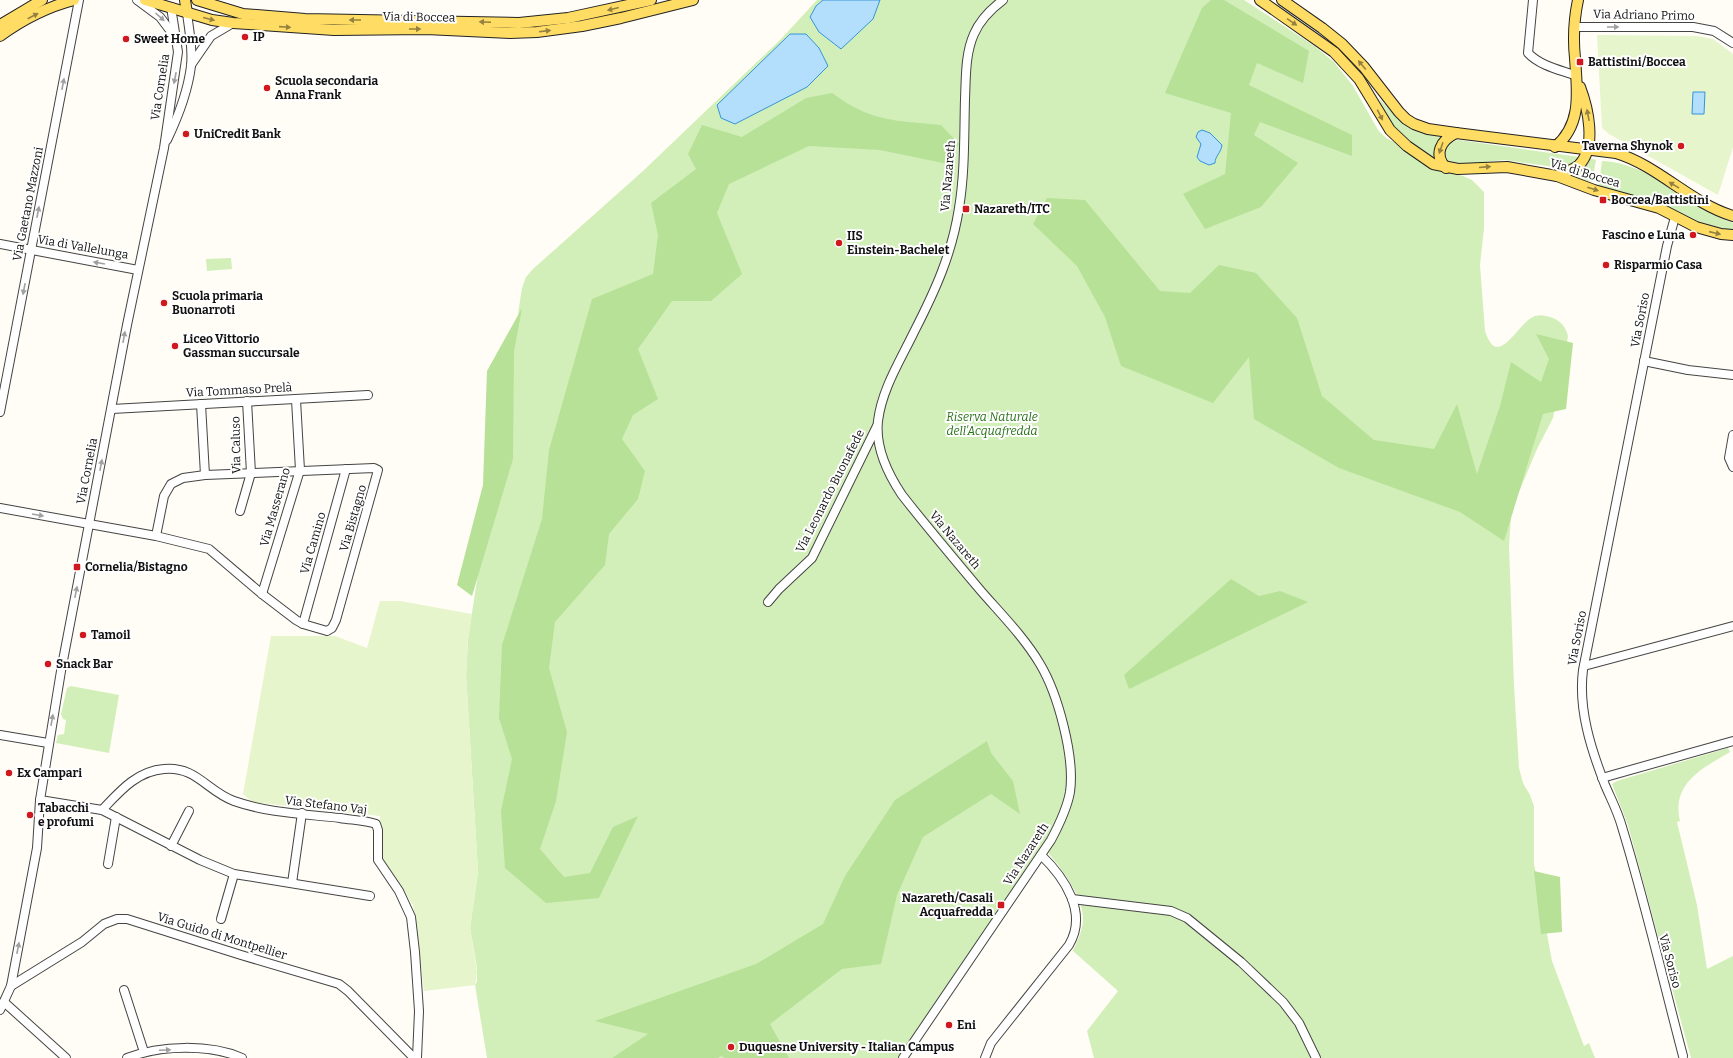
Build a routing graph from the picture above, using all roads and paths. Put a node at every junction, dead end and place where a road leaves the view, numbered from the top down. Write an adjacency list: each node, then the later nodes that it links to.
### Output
1 (42, 0): 20 (main road)
2 (74, 0): 22 (main road, one-way to 2)
3 (78, 0): 37 (street, Via Gaetano Mazzoni, one-way to 3)
4 (138, 0): 23 (street, one-way to 23)
5 (145, 0): 16 (main road, Via di Boccea)
6 (185, 0): 17 (main road)
7 (197, 0): 18 (main road, Via di Boccea)
8 (215, 0): 18 (main road)
9 (651, 0): 18 (main road, Via di Boccea, one-way to 18)
10 (693, 0): 19 (main road, Via di Boccea, one-way to 10)
11 (1003, 0): 47 (street, Via Nazareth)
12 (1260, 0): 31 (main road, Via di Boccea, one-way to 31)
13 (1282, 0): 27 (main road, Via di Boccea, one-way to 13)
14 (1533, 0): 26 (street)
15 (1578, 0): 21 (main road)
16 (171, 3): 17 (main road, Via di Boccea); 23 (street, Via Cornelia)
17 (187, 13): 19 (main road, Via di Boccea, one-way to 19); 25 (street, Via Cornelia)
18 (239, 13)
19 (232, 23): 25 (street)
20 (0, 25)
21 (1574, 27): 24 (street, Via Adriano Primo, one-way to 24); 26 (main road)
22 (0, 36)
23 (177, 39): 29 (street, Via Cornelia, one-way to 29)
24 (1733, 43)
25 (191, 66): 29 (street, Via Cornelia)
26 (1577, 78): 28 (main road); 30 (main road, one-way to 26)
27 (1456, 133): 28 (main road, Via di Boccea); 31 (main road, one-way to 31)
28 (1555, 147): 30 (main road, Via di Boccea)
29 (164, 148): 38 (street, Via Cornelia)
30 (1587, 150): 32 (main road); 33 (main road, Via di Boccea, one-way to 30)
31 (1446, 168): 32 (main road, Via di Boccea, one-way to 32)
32 (1557, 176): 34 (main road, Via di Boccea, one-way to 34)
33 (1733, 216)
34 (1675, 217): 35 (main road, Via di Boccea, one-way to 35); 39 (street, Via Soriso)
35 (1733, 235)
36 (0, 244): 37 (street, Via di Vallelunga)
37 (31, 250): 38 (street, Via di Vallelunga, one-way to 37); 46 (street, Via Gaetano Mazzoni, one-way to 46)
38 (138, 270): 45 (street, Via Cornelia, one-way to 38)
39 (1644, 361): 40 (street); 62 (street, Via Soriso)
40 (1733, 375)
41 (368, 395): 42 (street, Via Tommaso Prelà)
42 (296, 400): 43 (street, Via Tommaso Prelà); 51 (street, Via Masserano)
43 (247, 401): 44 (street, Via Tommaso Prelà); 52 (street, Via Caluso)
44 (201, 404): 45 (street, Via Tommaso Prelà); 53 (street)
45 (112, 409): 56 (street, Via Cornelia, one-way to 45)
46 (0, 412)
47 (878, 423): 59 (street, Via Leonardo Buonafede); 73 (street, Via Nazareth)
48 (1733, 435): 49 (street)
49 (1733, 467)
50 (346, 469): 51 (street, Via Bistagno); 60 (street, Via Camino); 60 (street, Via Bistagno)
51 (300, 470): 52 (street, Via Bistagno); 58 (street, Via Masserano)
52 (251, 473): 53 (street, Via Bistagno); 55 (street, Via Caluso)
53 (204, 475): 57 (street, Via Bistagno)
54 (0, 508): 56 (street, Via Bistagno, one-way to 56)
55 (240, 510)
56 (90, 524): 57 (street, Via Bistagno); 65 (street, Via Cornelia, one-way to 56)
57 (156, 536): 58 (street, Via Bistagno)
58 (262, 594): 60 (street, Via Bistagno)
59 (768, 602)
60 (303, 624)
61 (1733, 626): 62 (street)
62 (1584, 666): 66 (street, Via Soriso)
63 (0, 735): 65 (street)
64 (1733, 741): 66 (street)
65 (48, 743): 67 (street, Via Cornelia)
66 (1602, 778): 85 (street, Via Soriso)
67 (40, 800): 68 (street); 80 (street, Via Cornelia, one-way to 67)
68 (102, 810): 70 (street, Via Stefano Vaj); 71 (street)
69 (189, 811): 72 (street)
70 (302, 813): 76 (street); 89 (street, Via Stefano Vaj)
71 (116, 817): 72 (street); 74 (street)
72 (171, 846): 75 (street)
73 (1041, 854): 78 (street); 90 (street, Via Nazareth)
74 (108, 864)
75 (234, 874): 76 (street); 79 (street)
76 (292, 883): 77 (street)
77 (370, 896)
78 (1072, 899): 91 (street); 92 (street)
79 (221, 919)
80 (11, 986): 82 (street); 89 (street, Via Guido di Montpellier)
81 (124, 990): 84 (street)
82 (4, 1002): 83 (street); 86 (street)
83 (0, 1010)
84 (144, 1052): 87 (street); 88 (street, one-way to 88)
85 (1683, 1056)
86 (66, 1058)
87 (127, 1058)
88 (242, 1058)
89 (416, 1058)
90 (904, 1058)
91 (985, 1058)
92 (1316, 1058)

